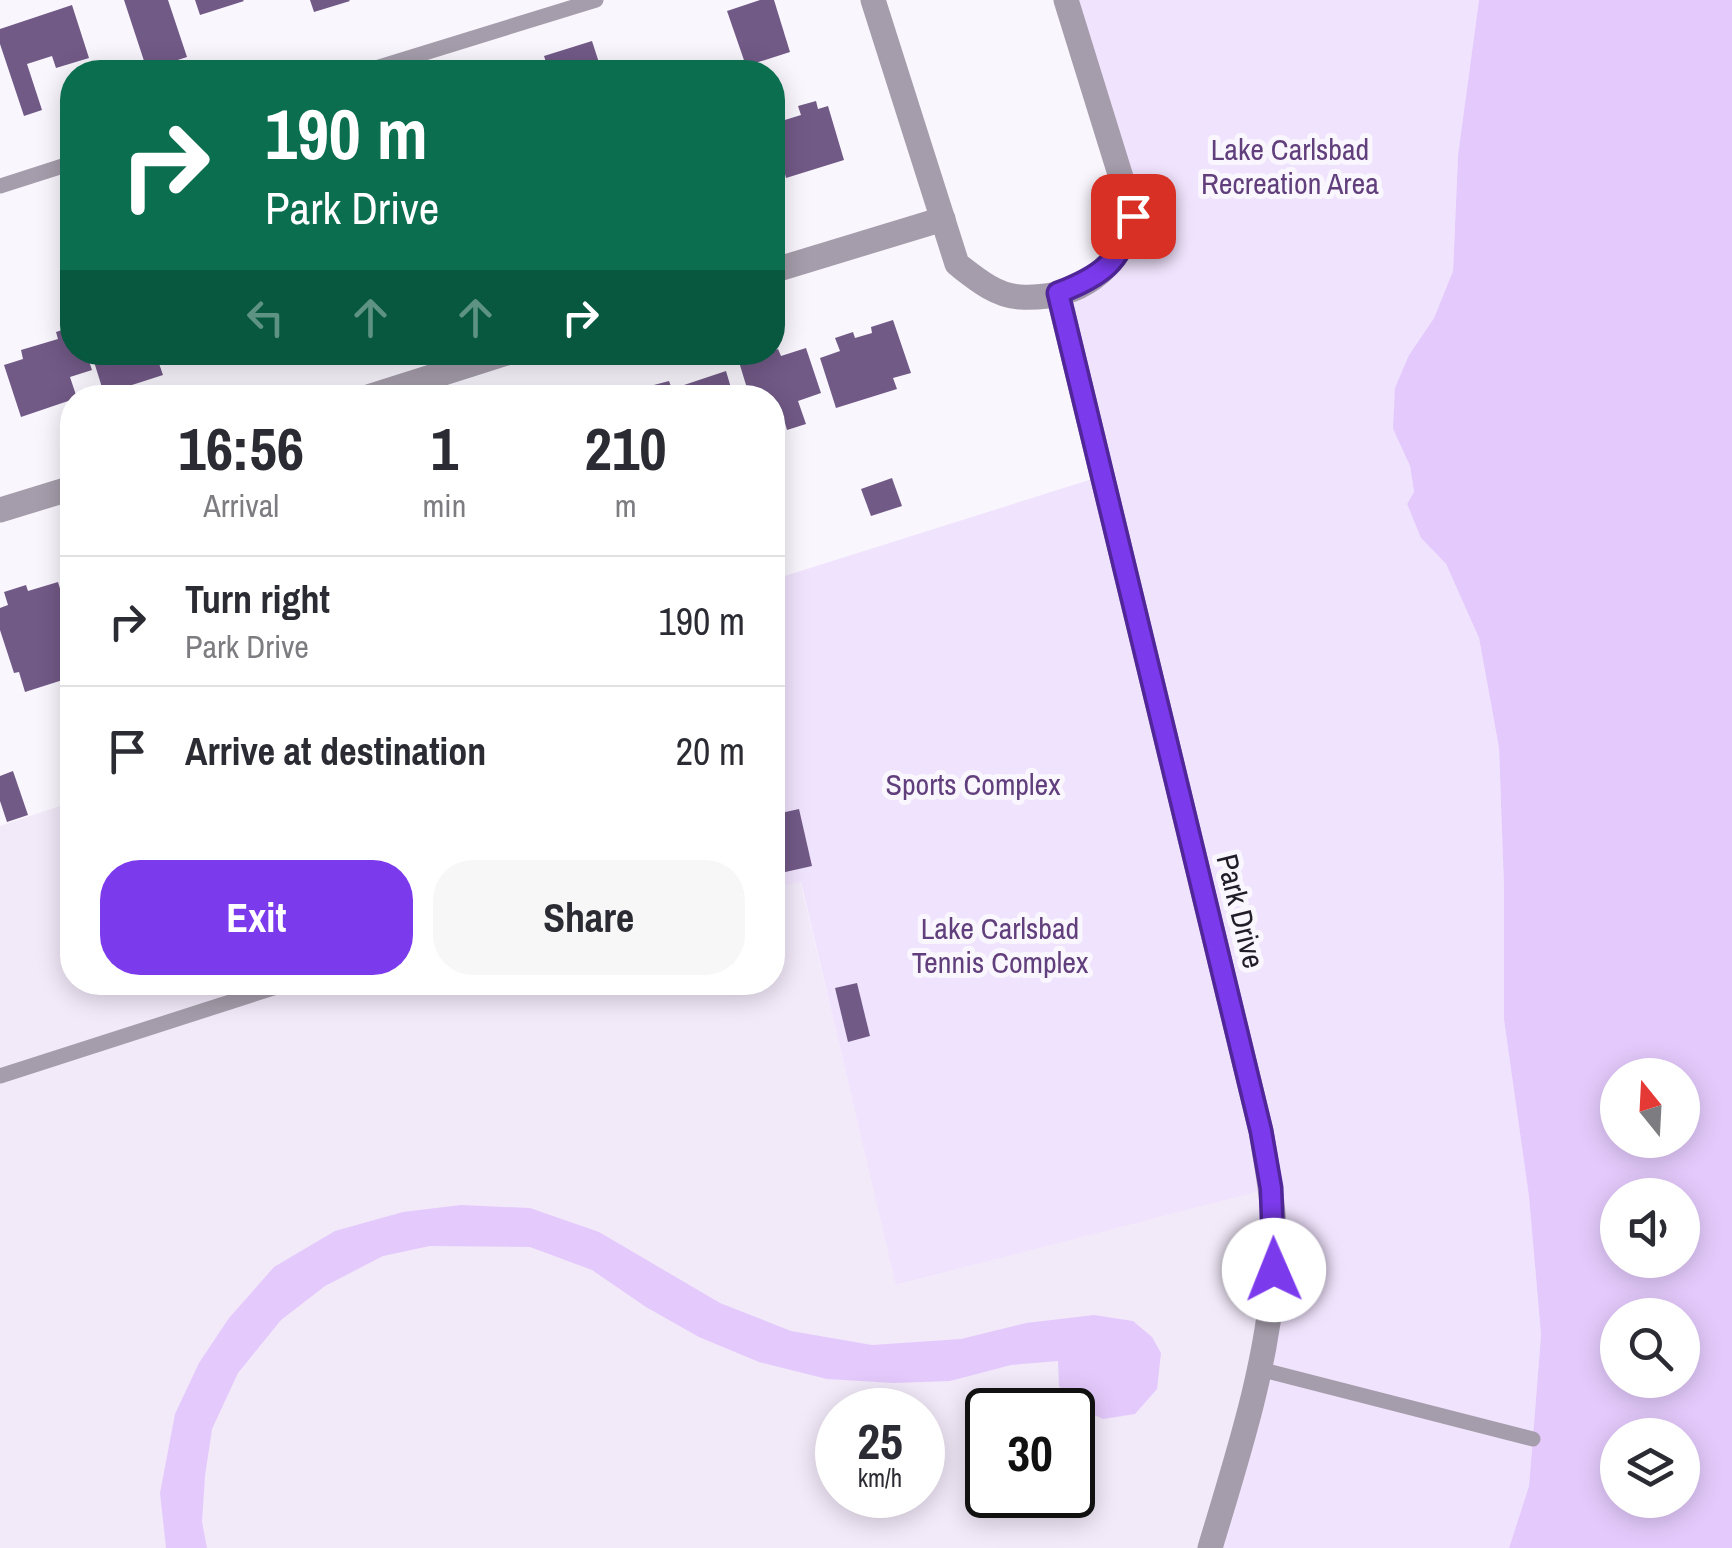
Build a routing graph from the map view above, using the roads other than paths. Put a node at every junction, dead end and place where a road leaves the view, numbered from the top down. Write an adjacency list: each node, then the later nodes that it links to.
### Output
1 (596, 0): 4 (lane)
2 (873, 0): 7 (street)
3 (1066, 0): 9 (street)
4 (402, 60)
5 (60, 167): 6 (lane)
6 (0, 186)
7 (943, 218): 8 (street); 9 (street)
8 (785, 267)
9 (1058, 293): 16 (street, Park Drive)
10 (469, 365): 11 (street)
11 (406, 385)
12 (60, 492): 13 (street)
13 (0, 510)
14 (252, 995): 15 (lane)
15 (0, 1076)
16 (1259, 1369): 17 (lane); 18 (street, Park Drive)
17 (1532, 1439)
18 (1210, 1548)

